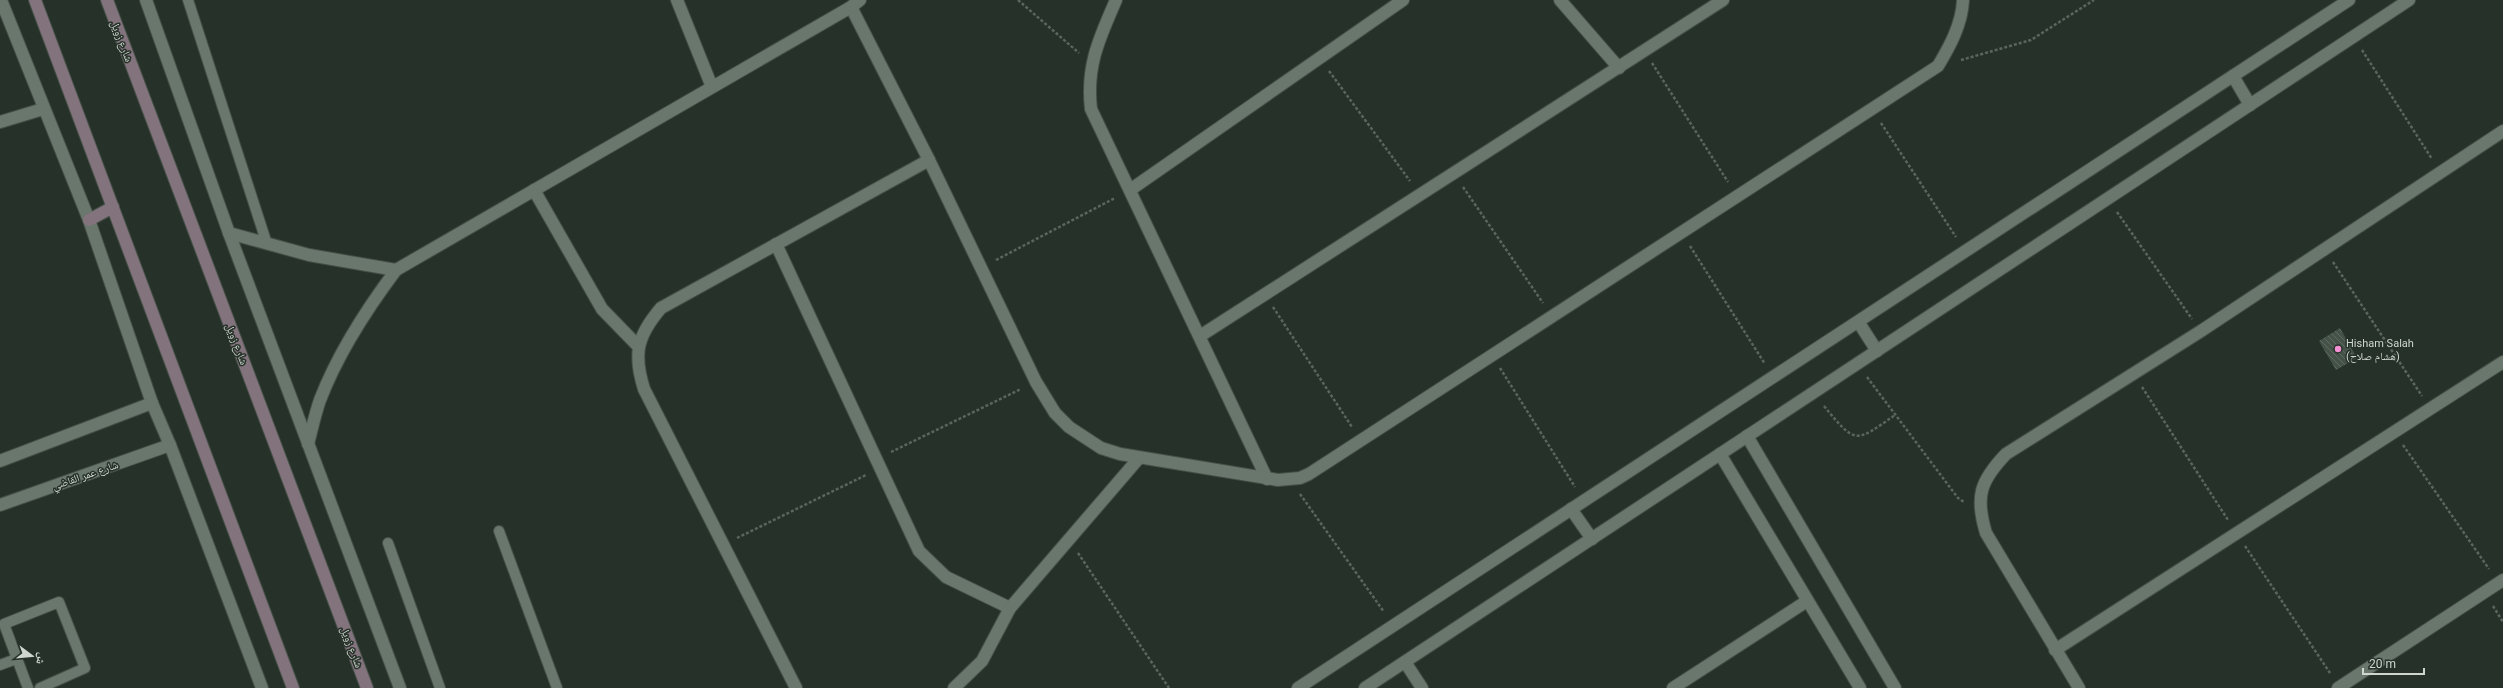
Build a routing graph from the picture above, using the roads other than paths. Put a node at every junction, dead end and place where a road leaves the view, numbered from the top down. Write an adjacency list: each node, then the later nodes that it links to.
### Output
1 (1, 0): 19 (street)
2 (35, 0): 25 (main road)
3 (107, 0): 60 (main road, شارع زويل)
4 (146, 0): 27 (street)
5 (188, 0): 28 (lane)
6 (677, 0): 17 (street)
7 (1116, 0): 24 (street)
8 (1403, 0): 24 (street)
9 (1560, 0): 15 (street)
10 (1723, 0): 15 (street)
11 (1963, 0): 43 (street)
12 (2349, 0): 16 (street)
13 (2409, 0): 18 (street)
14 (856, 4): 17 (street); 22 (street)
15 (1619, 68): 32 (street)
16 (2233, 76): 18 (street); 31 (street)
17 (712, 87): 23 (street)
18 (2250, 105): 34 (street)
19 (43, 109): 20 (street); 26 (street)
20 (0, 122)
21 (2503, 131): 52 (street)
22 (929, 160): 29 (street); 41 (street)
23 (534, 190): 30 (street); 33 (street)
24 (1130, 190): 32 (street)
25 (113, 207): 26 (main road); 59 (main road)
26 (88, 220): 36 (street)
27 (229, 233): 28 (street); 38 (street)
28 (267, 244): 30 (street)
29 (776, 244): 33 (street); 51 (street)
30 (396, 270): 38 (street)
31 (1859, 323): 34 (street); 45 (street)
32 (1200, 336): 43 (street)
33 (638, 346): 64 (street)
34 (1877, 351): 37 (street)
35 (2503, 362): 52 (street)
36 (152, 404): 39 (street); 42 (street)
37 (1747, 436): 40 (street); 71 (street)
38 (308, 444): 61 (street)
39 (170, 445): 44 (street, شارع عمر القاضي); 58 (street)
40 (1720, 454): 47 (street); 50 (street)
41 (1139, 458): 43 (street); 51 (street)
42 (0, 462)
43 (1267, 479)
44 (0, 505)
45 (1571, 509): 47 (street); 66 (street)
46 (499, 531): 63 (lane)
47 (1592, 539): 54 (street)
48 (388, 543): 62 (lane)
49 (2500, 581): 73 (street)
50 (1807, 600): 69 (street); 70 (street)
51 (1010, 608): 65 (street)
52 (2055, 650): 72 (street)
53 (16, 659): 55 (lane); 56 (lane); 57 (lane)
54 (1405, 662): 67 (street); 68 (street)
55 (0, 665)
56 (28, 688)
57 (40, 688)
58 (262, 688)
59 (293, 688)
60 (367, 688)
61 (400, 688)
62 (440, 688)
63 (557, 688)
64 (796, 688)
65 (954, 688)
66 (1298, 688)
67 (1365, 688)
68 (1422, 688)
69 (1673, 688)
70 (1860, 688)
71 (1895, 688)
72 (2079, 688)
73 (2339, 688)

